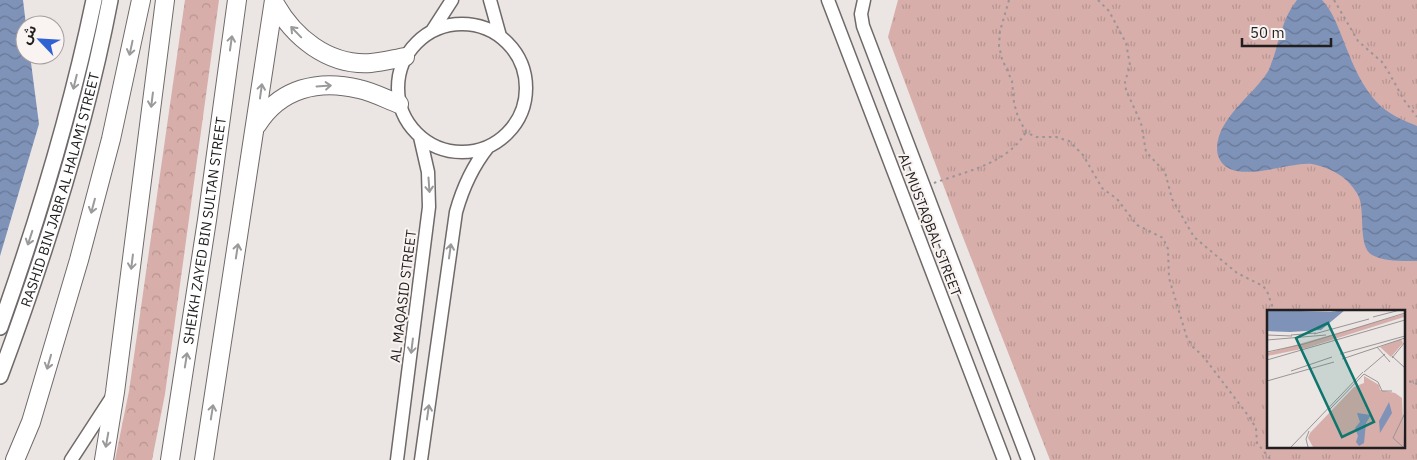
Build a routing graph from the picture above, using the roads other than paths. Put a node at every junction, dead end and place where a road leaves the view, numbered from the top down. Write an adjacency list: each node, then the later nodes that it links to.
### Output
1 (94, 0): 18 (main road, RASHID BIN JABR AL HALAMI STREET, one-way to 18)
2 (110, 0): 19 (main road, RASHID BIN JABR AL HALAMI STREET)
3 (141, 0): 21 (highway, one-way to 21)
4 (165, 0): 20 (highway, one-way to 20)
5 (237, 0): 24 (highway, SHEIKH ZAYED BIN SULTAN STREET, one-way to 5)
6 (452, 0): 11 (street)
7 (490, 0): 12 (street)
8 (828, 0): 28 (street, AL MUSTAQBAL STREET)
9 (864, 0): 29 (street)
10 (274, 1): 13 (highway, one-way to 10); 15 (highway, one-way to 10)
11 (432, 31): 12 (street); 13 (street)
12 (500, 36): 17 (street)
13 (405, 57): 14 (street)
14 (399, 104): 15 (highway, one-way to 14); 16 (street)
15 (256, 127): 25 (highway, one-way to 15)
16 (420, 137): 17 (street); 26 (street, AL MAQASID STREET, one-way to 26)
17 (488, 147): 27 (street, one-way to 17)
18 (0, 328)
19 (0, 376)
20 (115, 392): 22 (street); 23 (highway, one-way to 23)
21 (15, 460)
22 (71, 460)
23 (104, 460)
24 (170, 460)
25 (204, 460)
26 (397, 460)
27 (421, 460)
28 (1004, 460)
29 (1028, 460)

